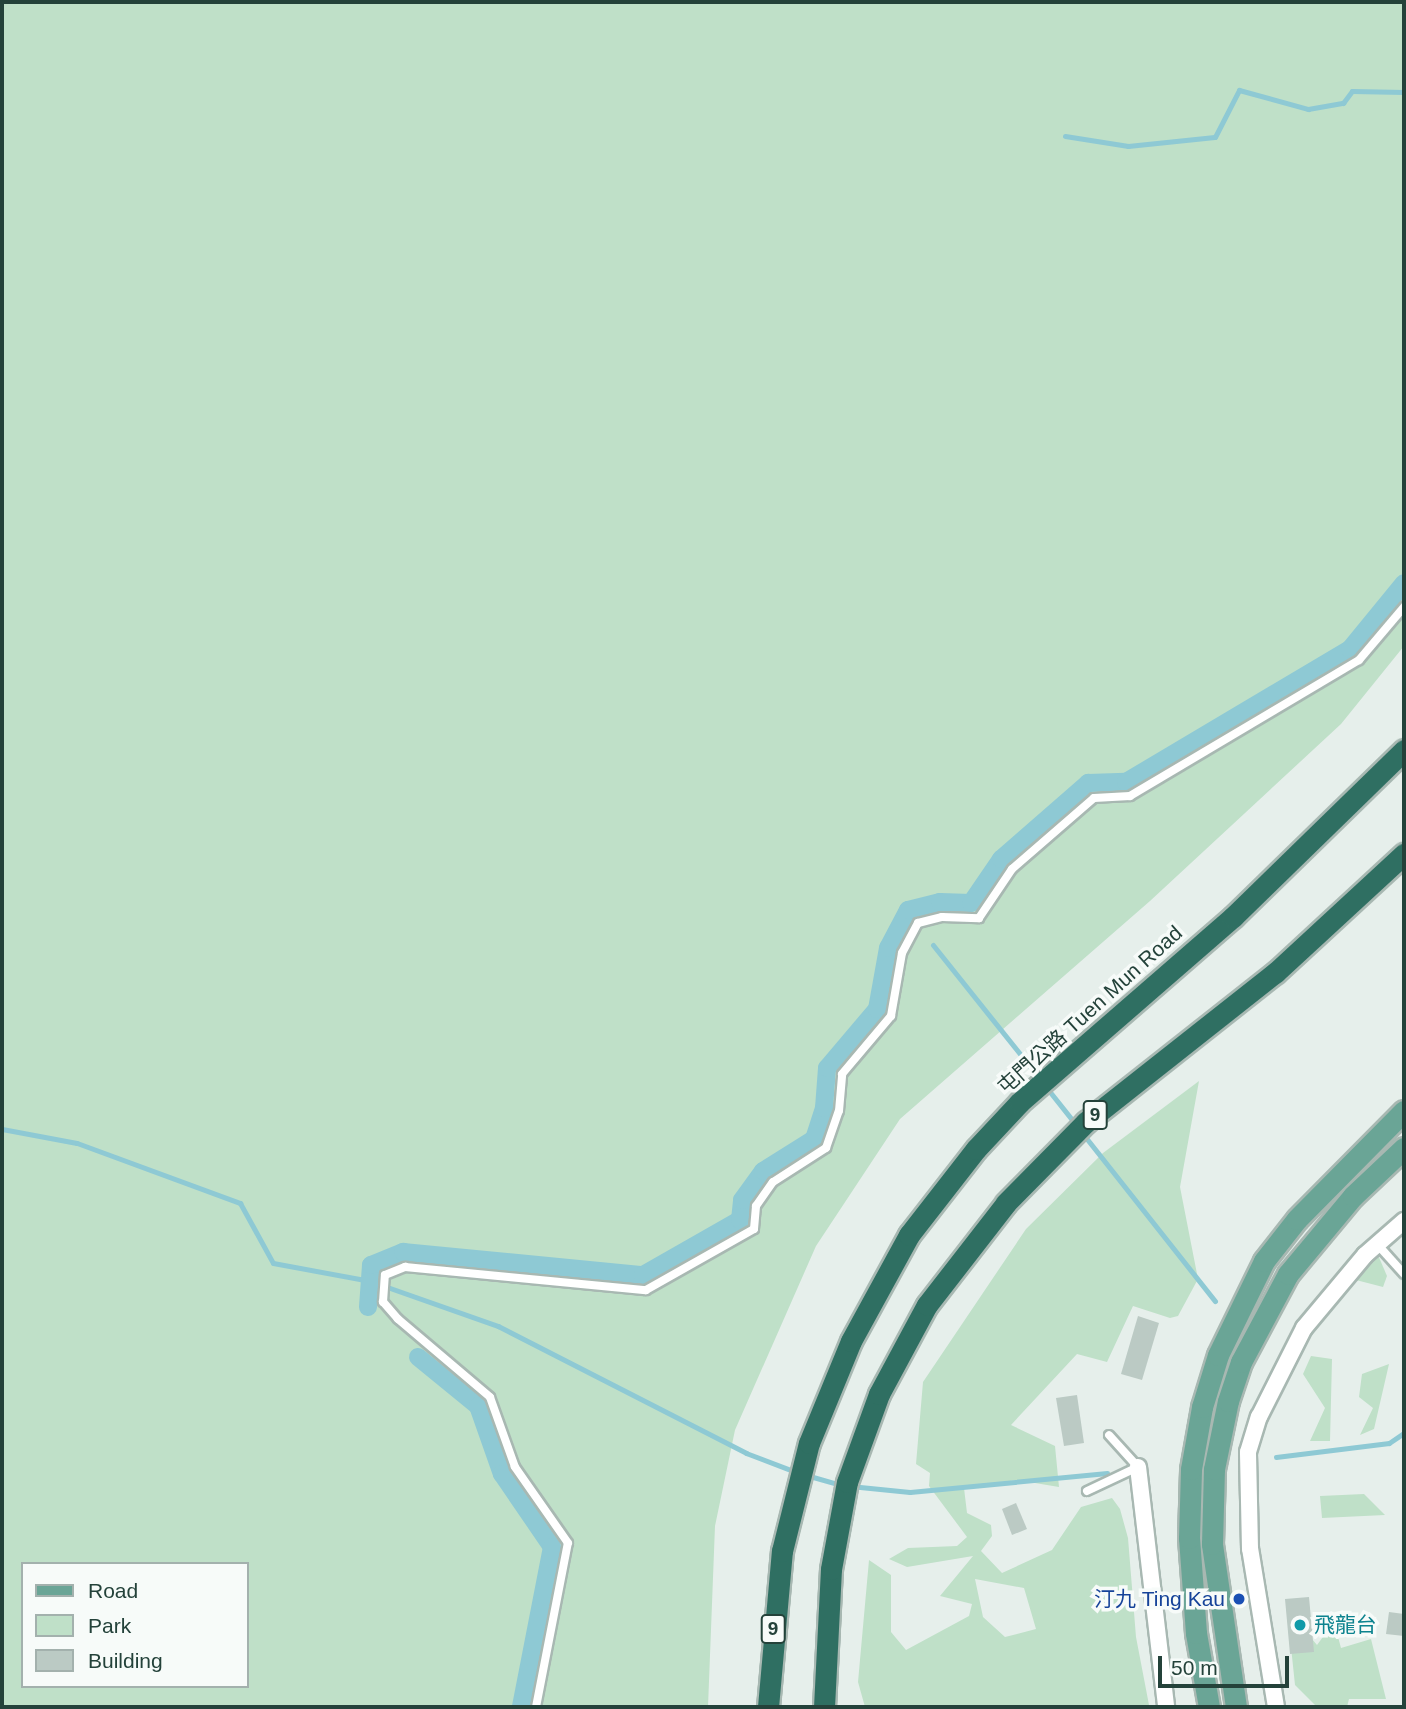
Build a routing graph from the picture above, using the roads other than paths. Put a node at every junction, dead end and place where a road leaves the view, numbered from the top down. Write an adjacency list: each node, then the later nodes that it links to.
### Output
1 (1404, 607): 12 (lane)
2 (1404, 750): 13 (highway, 屯門公路 Tuen Mun Road / 9)
3 (1404, 854): 14 (highway, 9)
4 (1404, 1111): 16 (main road)
5 (1404, 1147): 17 (main road)
6 (1404, 1221): 7 (street)
7 (1377, 1244): 8 (lane); 18 (street)
8 (1404, 1274)
9 (1109, 1435): 10 (lane)
10 (1138, 1467): 11 (lane); 15 (street)
11 (1087, 1491)
12 (537, 1707)
13 (768, 1707)
14 (824, 1707)
15 (1166, 1707)
16 (1209, 1707)
17 (1236, 1707)
18 (1276, 1707)

